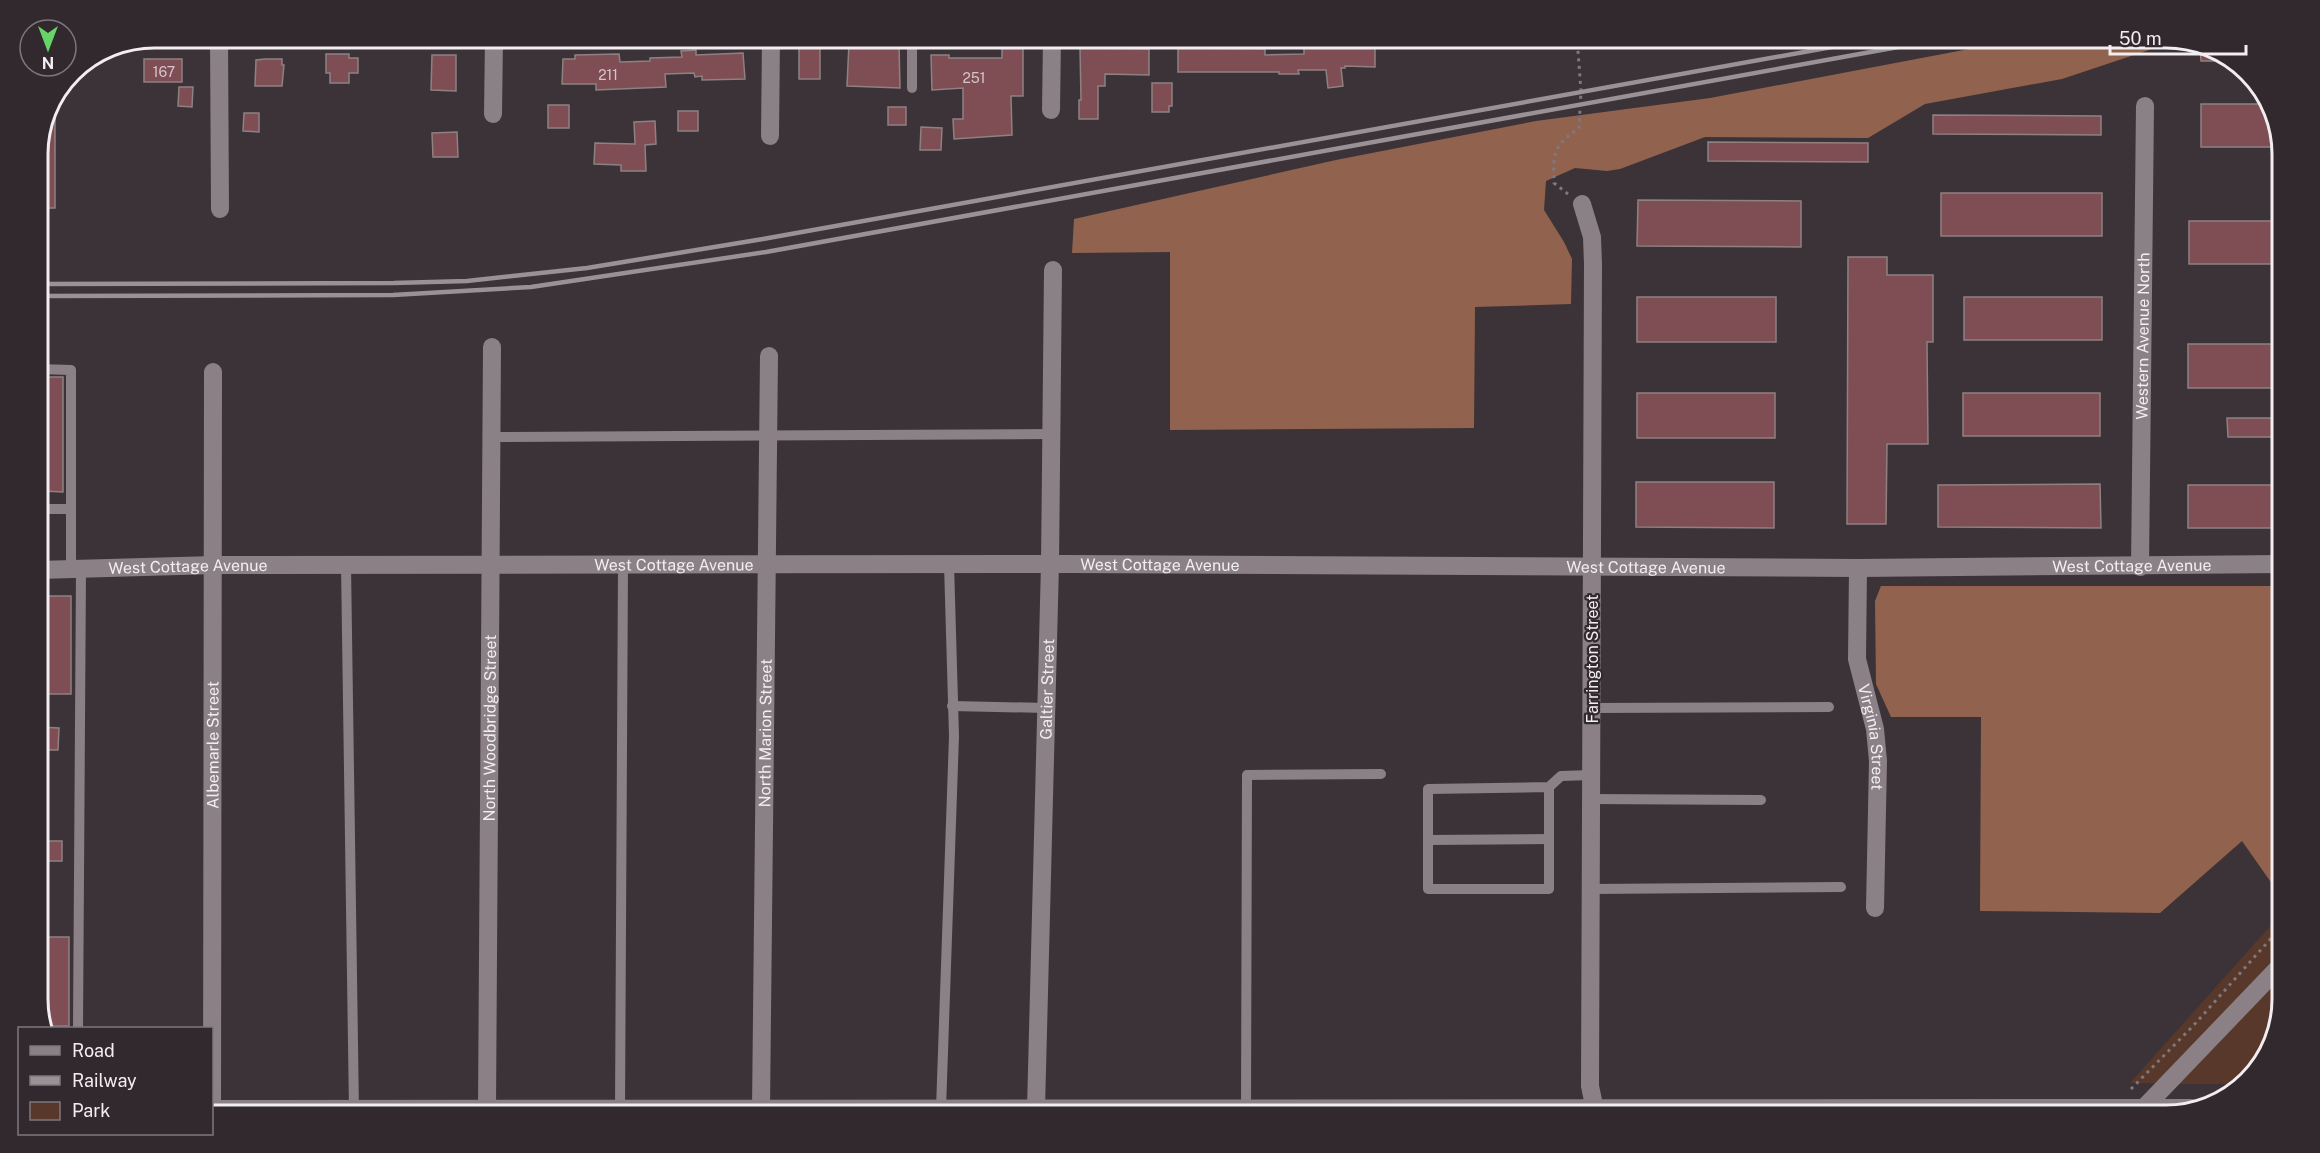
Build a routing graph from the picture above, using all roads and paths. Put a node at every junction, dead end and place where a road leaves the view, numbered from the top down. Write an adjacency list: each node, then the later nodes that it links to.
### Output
1 (219, 48): 13 (street)
2 (494, 48): 10 (street)
3 (771, 48): 11 (street)
4 (912, 48): 7 (lane)
5 (1053, 48): 9 (street)
6 (1578, 48): 12 (path)
7 (912, 88)
8 (2145, 106): 33 (street, Western Avenue North)
9 (1051, 110)
10 (493, 114)
11 (770, 136)
12 (1582, 204): 32 (street, Farrington Street)
13 (220, 209)
14 (1053, 270): 20 (street, Galtier Street)
15 (492, 347): 21 (street, North Woodbridge Street)
16 (769, 356): 19 (street, North Marion Street)
17 (48, 369): 23 (lane)
18 (213, 372): 27 (street, Albemarle Street)
19 (768, 434): 20 (lane); 21 (lane); 31 (street, North Marion Street)
20 (1051, 434): 25 (street, Galtier Street)
21 (491, 437): 29 (street, North Woodbridge Street)
22 (48, 509): 23 (lane)
23 (71, 509): 36 (lane)
24 (950, 564): 25 (street, West Cottage Avenue); 31 (street, West Cottage Avenue); 37 (lane)
25 (1050, 564): 32 (street, West Cottage Avenue); 39 (street, Galtier Street)
26 (2272, 564): 33 (street, West Cottage Avenue)
27 (214, 565): 28 (street, West Cottage Avenue); 36 (street, West Cottage Avenue); 54 (street, Albemarle Street)
28 (346, 565): 29 (street, West Cottage Avenue); 55 (lane)
29 (490, 565): 30 (street, West Cottage Avenue); 56 (street, North Woodbridge Street)
30 (623, 565): 31 (street, West Cottage Avenue); 57 (lane)
31 (766, 565): 58 (street, North Marion Street)
32 (1593, 567): 34 (street, West Cottage Avenue); 40 (street, Farrington Street)
33 (2140, 567): 34 (street, West Cottage Avenue)
34 (1858, 568): 50 (street, Virginia Street)
35 (48, 570): 36 (street, West Cottage Avenue)
36 (76, 570): 53 (lane)
37 (952, 706): 39 (lane); 59 (lane)
38 (1829, 707): 40 (lane)
39 (1046, 708): 60 (street, Galtier Street)
40 (1592, 708): 42 (street, Farrington Street)
41 (1381, 774): 61 (lane)
42 (1592, 775): 43 (lane); 44 (street, Farrington Street)
43 (1549, 787): 46 (lane); 47 (lane)
44 (1592, 799): 45 (lane); 49 (street, Farrington Street)
45 (1761, 800)
46 (1549, 839): 47 (lane); 47 (lane)
47 (1428, 840)
48 (1840, 887): 49 (lane)
49 (1592, 889): 62 (street, Farrington Street)
50 (1875, 908)
51 (2272, 938): 63 (path)
52 (2272, 975): 64 (street)
53 (78, 1027)
54 (212, 1027)
55 (354, 1105)
56 (487, 1105)
57 (620, 1105)
58 (761, 1105)
59 (941, 1105)
60 (1035, 1105)
61 (1246, 1105)
62 (1594, 1105)
63 (2117, 1105)
64 (2147, 1105)

